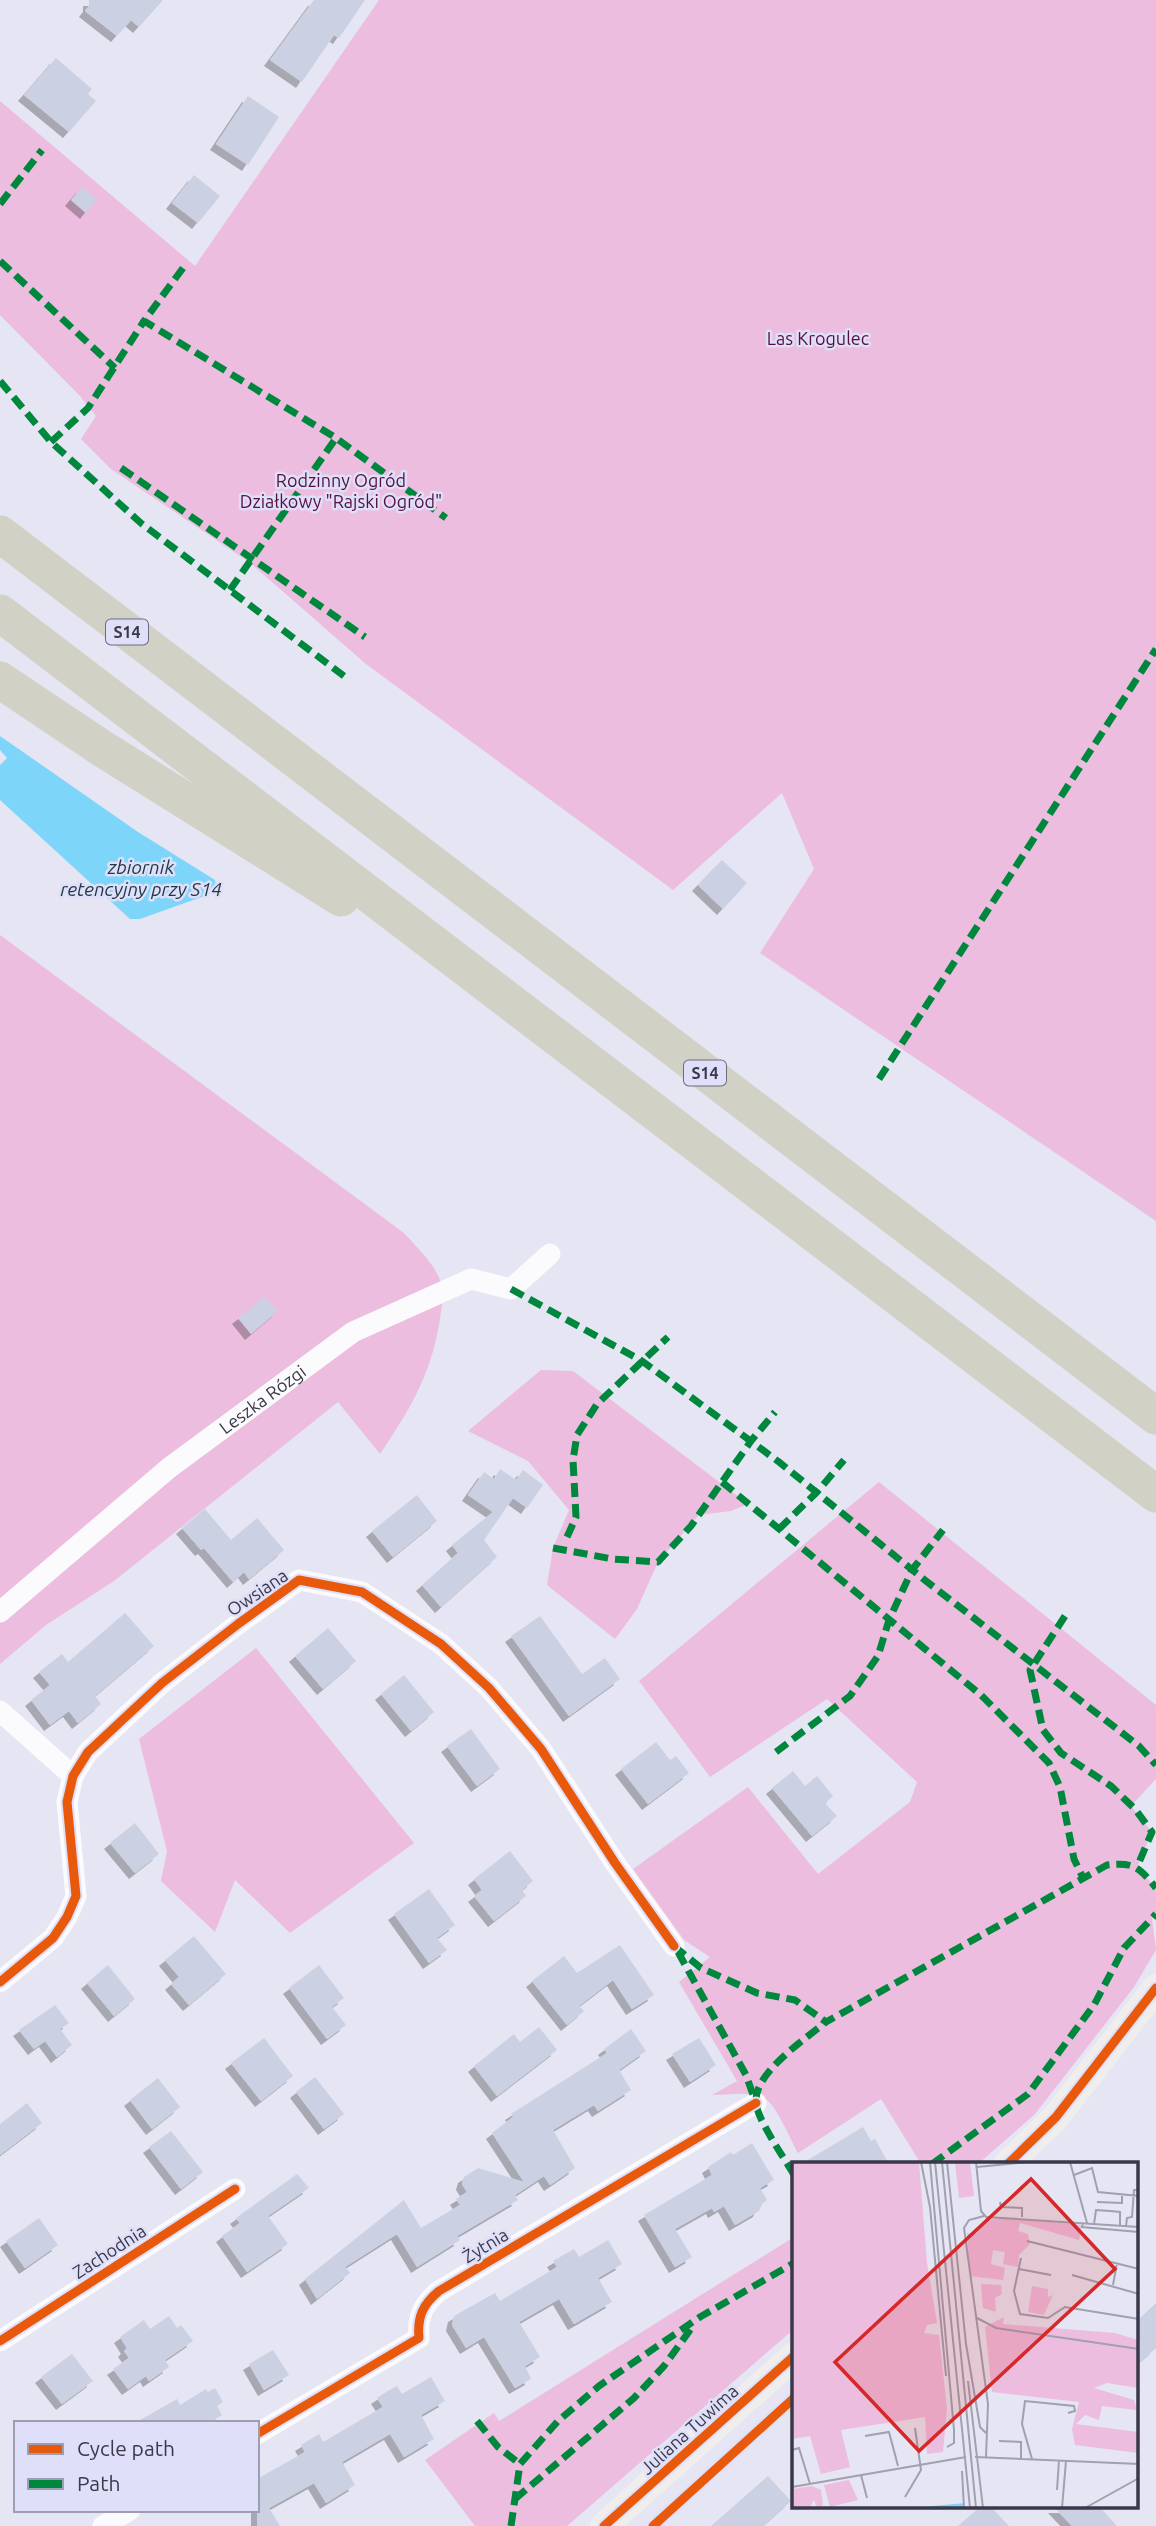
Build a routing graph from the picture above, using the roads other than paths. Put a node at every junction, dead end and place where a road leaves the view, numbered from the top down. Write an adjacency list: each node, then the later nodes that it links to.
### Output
1 (0, 534): 6 (highway, S14)
2 (0, 613): 4 (highway)
3 (0, 680): 4 (highway)
4 (509, 1001): 7 (highway)
5 (550, 1254): 8 (street, Leszka Rózgi)
6 (1156, 1416)
7 (1156, 1494)
8 (0, 1612)
9 (0, 1711): 10 (street)
10 (73, 1776): 11 (street, Owsiana); 12 (street, Owsiana)
11 (674, 1946)
12 (0, 1982)
13 (1156, 1988): 15 (street)
14 (755, 2103): 19 (street, Żytnia)
15 (1010, 2162)
16 (235, 2189): 17 (street, Zachodnia)
17 (0, 2341)
18 (792, 2358): 22 (street, Juliana Tuwima)
19 (259, 2433)
20 (127, 2512): 21 (street)
21 (103, 2526)
22 (604, 2526)

